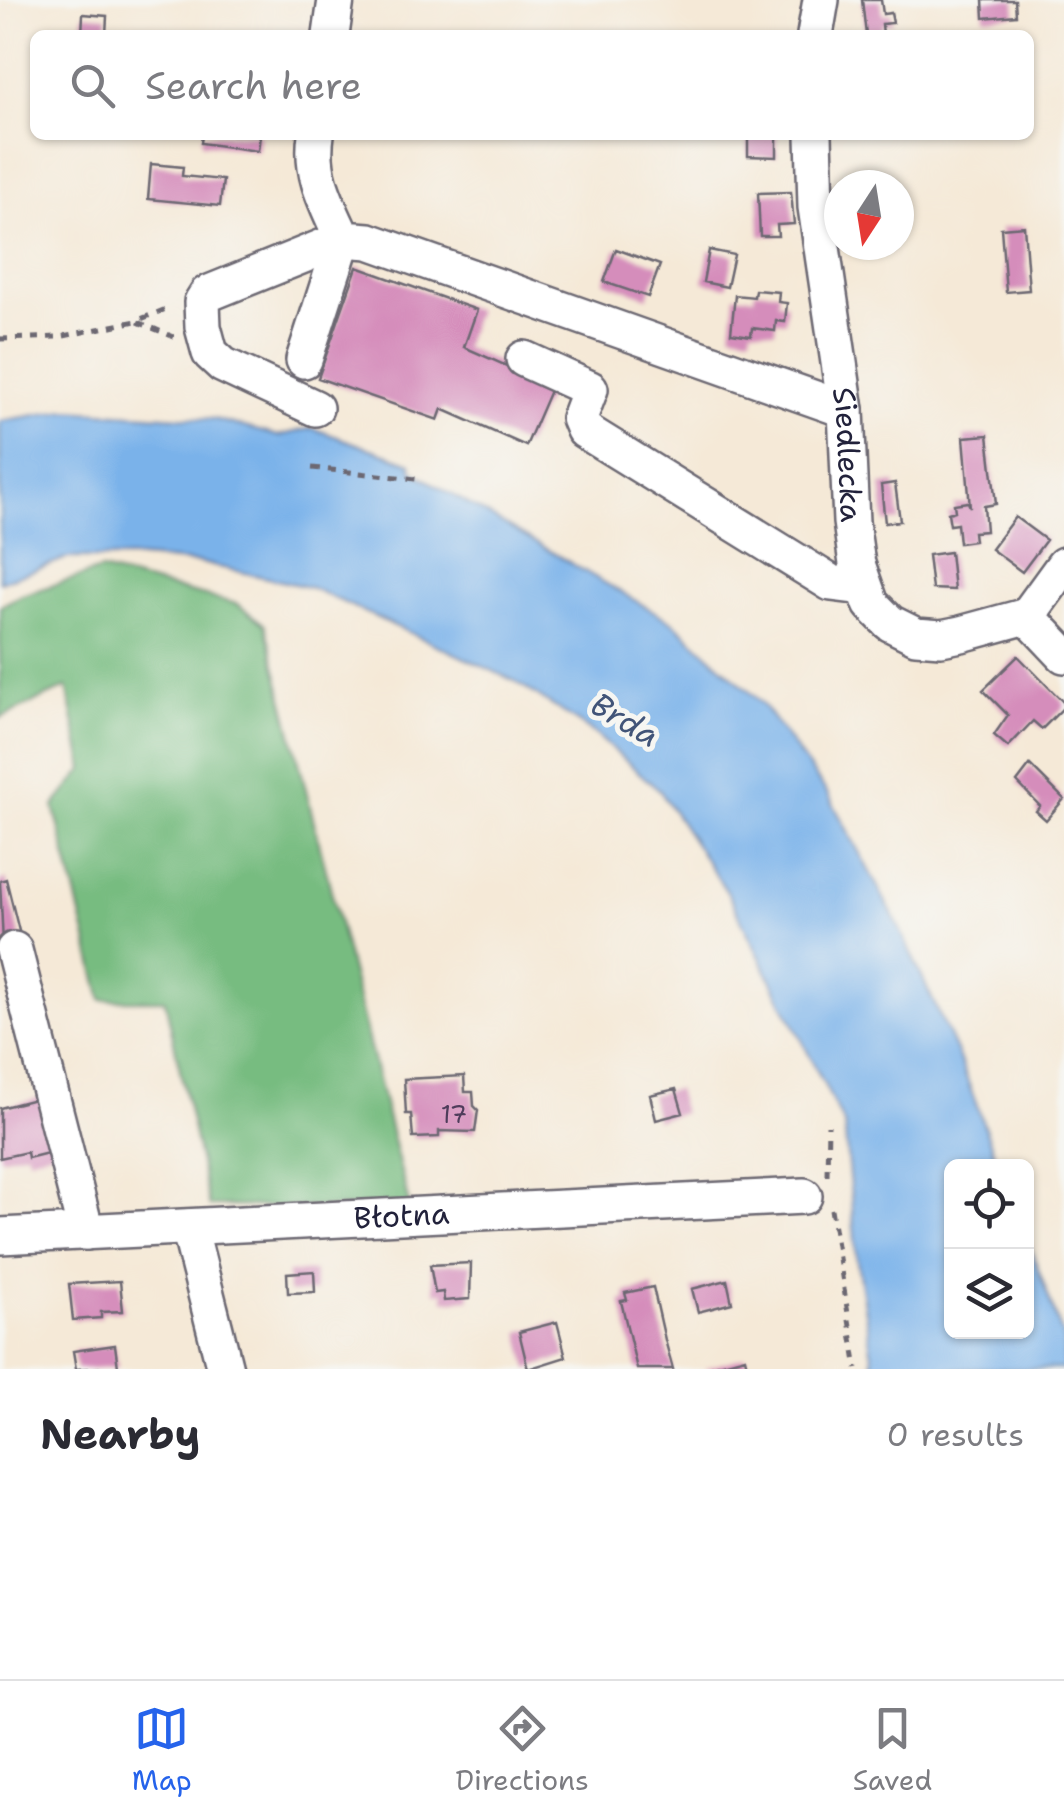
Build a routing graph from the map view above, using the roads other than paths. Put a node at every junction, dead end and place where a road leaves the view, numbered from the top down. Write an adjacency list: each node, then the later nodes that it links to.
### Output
1 (336, 0): 3 (street)
2 (821, 0): 4 (street)
3 (331, 30)
4 (815, 30)
5 (315, 140): 7 (street)
6 (814, 140): 11 (street, Siedlecka)
7 (343, 240): 9 (street); 10 (street); 11 (street)
8 (524, 359): 13 (street)
9 (304, 360)
10 (315, 408)
11 (846, 410): 13 (street, Siedlecka)
12 (1064, 565): 14 (street)
13 (863, 587): 14 (street)
14 (1027, 616): 15 (street)
15 (1064, 655)
16 (14, 950): 19 (street)
17 (813, 1197): 18 (street, Błotna)
18 (188, 1227): 19 (street, Błotna); 21 (street)
19 (86, 1232): 20 (street, Błotna)
20 (0, 1236)
21 (225, 1369)

